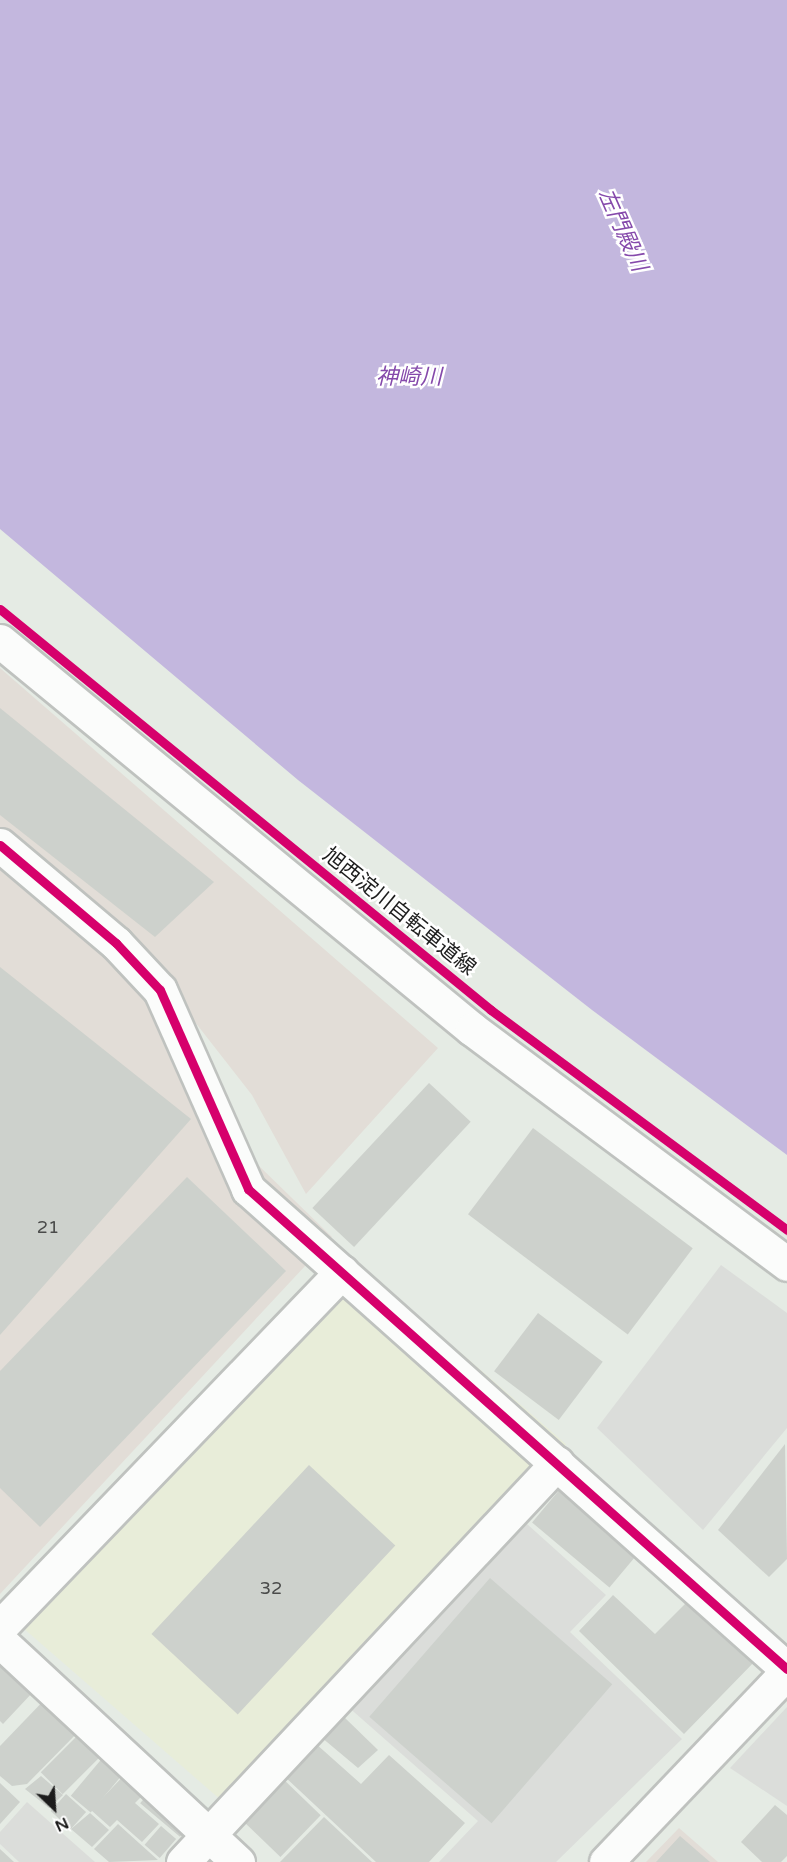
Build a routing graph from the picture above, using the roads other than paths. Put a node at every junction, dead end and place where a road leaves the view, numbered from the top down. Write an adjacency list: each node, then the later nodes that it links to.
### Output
1 (0, 641): 3 (street)
2 (0, 845): 4 (street)
3 (787, 1264)
4 (342, 1272): 5 (street); 6 (street)
5 (556, 1463): 8 (street); 9 (street)
6 (0, 1627)
7 (0, 1641): 9 (street)
8 (787, 1670): 12 (street)
9 (209, 1834): 10 (street); 11 (street)
10 (183, 1862)
11 (238, 1862)
12 (606, 1862)

